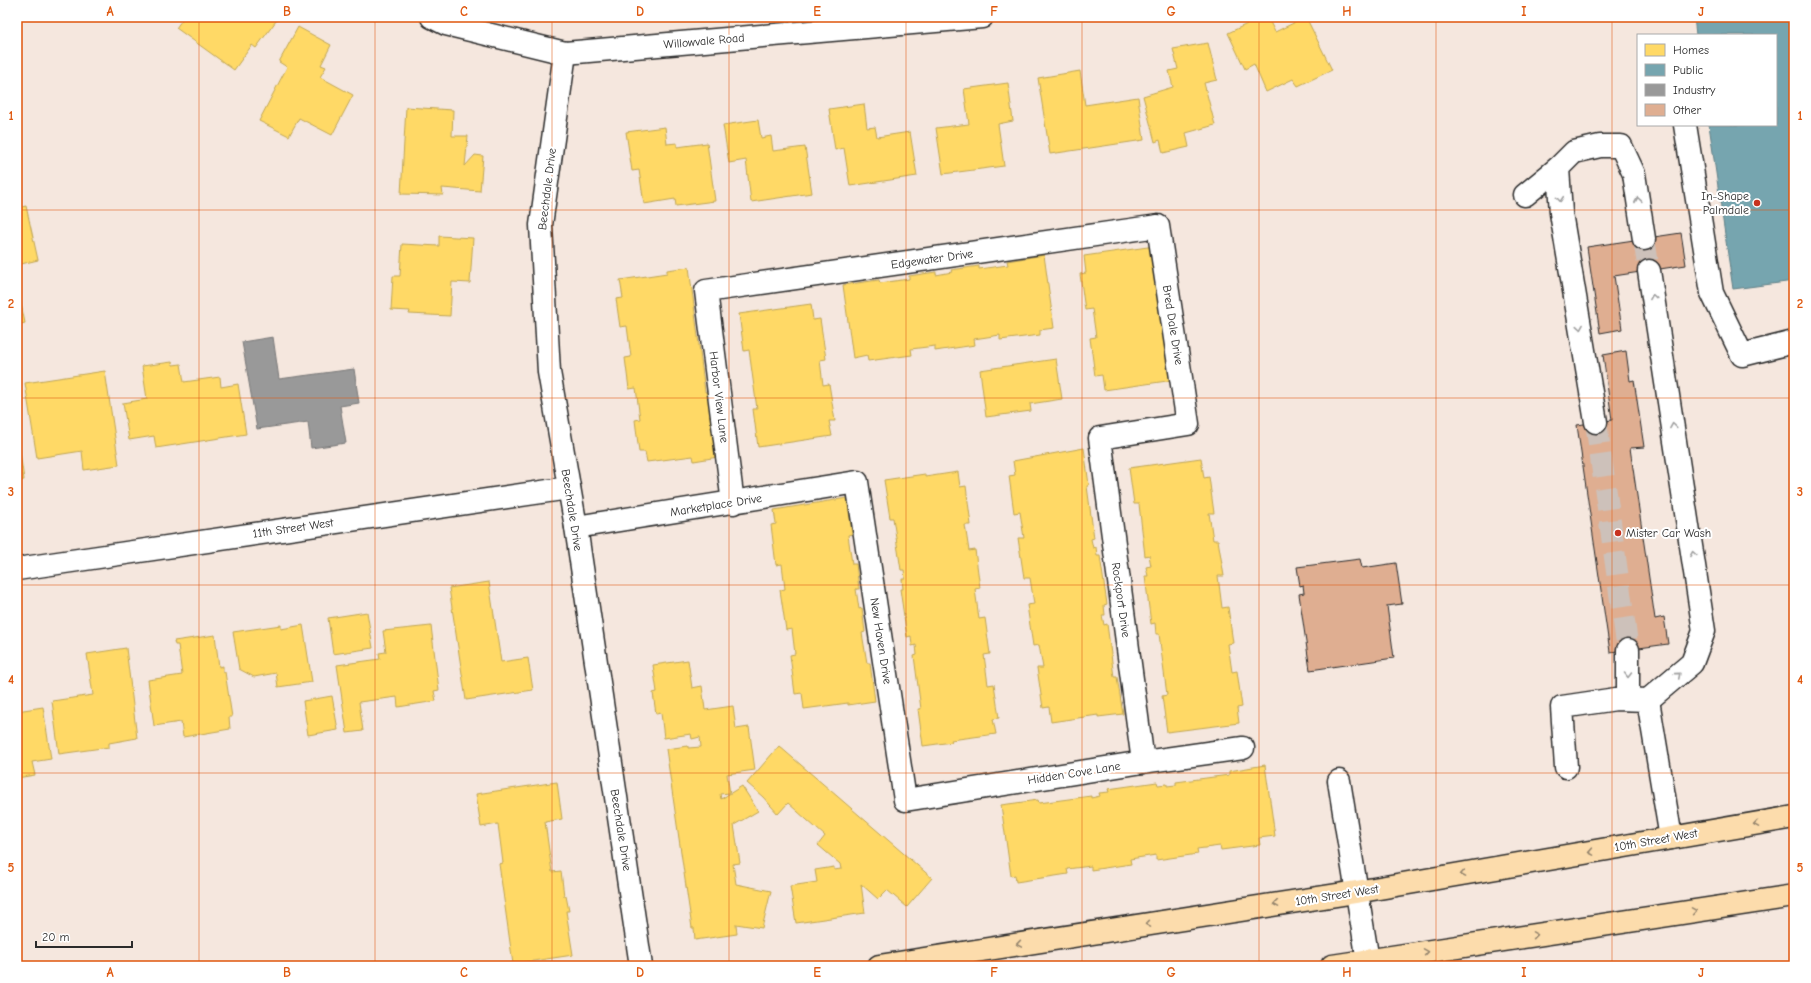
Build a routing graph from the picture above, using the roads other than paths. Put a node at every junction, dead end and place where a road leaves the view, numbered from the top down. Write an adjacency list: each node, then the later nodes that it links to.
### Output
1 (432, 17): 4 (street, Willowvale Road)
2 (982, 17): 3 (street, Willowvale Road)
3 (960, 18): 4 (street, Willowvale Road)
4 (565, 53): 16 (street, Beechdale Drive)
5 (1685, 126): 12 (street)
6 (1558, 168): 7 (street); 9 (street, one-way to 6); 13 (street, one-way to 13)
7 (1525, 195)
8 (1158, 226): 11 (street, Edgewater Drive); 14 (street, Bred Dale Drive)
9 (1644, 238)
10 (1649, 271): 21 (street, one-way to 10)
11 (706, 291): 17 (street, Harbor View Lane)
12 (1794, 342)
13 (1596, 422)
14 (1100, 438): 23 (street, Rockport Drive)
15 (857, 482): 17 (street, Marketplace Drive); 26 (street, New Haven Drive)
16 (569, 488): 18 (street, Beechdale Drive); 19 (street, 11th Street West)
17 (732, 503): 18 (street, Marketplace Drive)
18 (576, 527): 32 (street, Beechdale Drive)
19 (17, 568)
20 (1628, 650): 21 (street, one-way to 21)
21 (1638, 700): 24 (street); 28 (street)
22 (1243, 748): 23 (street, Hidden Cove Lane)
23 (1143, 762): 26 (street, Hidden Cove Lane)
24 (1566, 767)
25 (1339, 781): 29 (street)
26 (905, 800)
27 (1794, 817): 28 (main road, 10th Street West, one-way to 28)
28 (1671, 838): 29 (main road, 10th Street West, one-way to 29)
29 (1356, 892): 31 (street); 33 (main road, 10th Street West, one-way to 33)
30 (1794, 896): 31 (main road, one-way to 30)
31 (1368, 960): 34 (main road)
32 (641, 966)
33 (879, 966)
34 (1332, 966)

